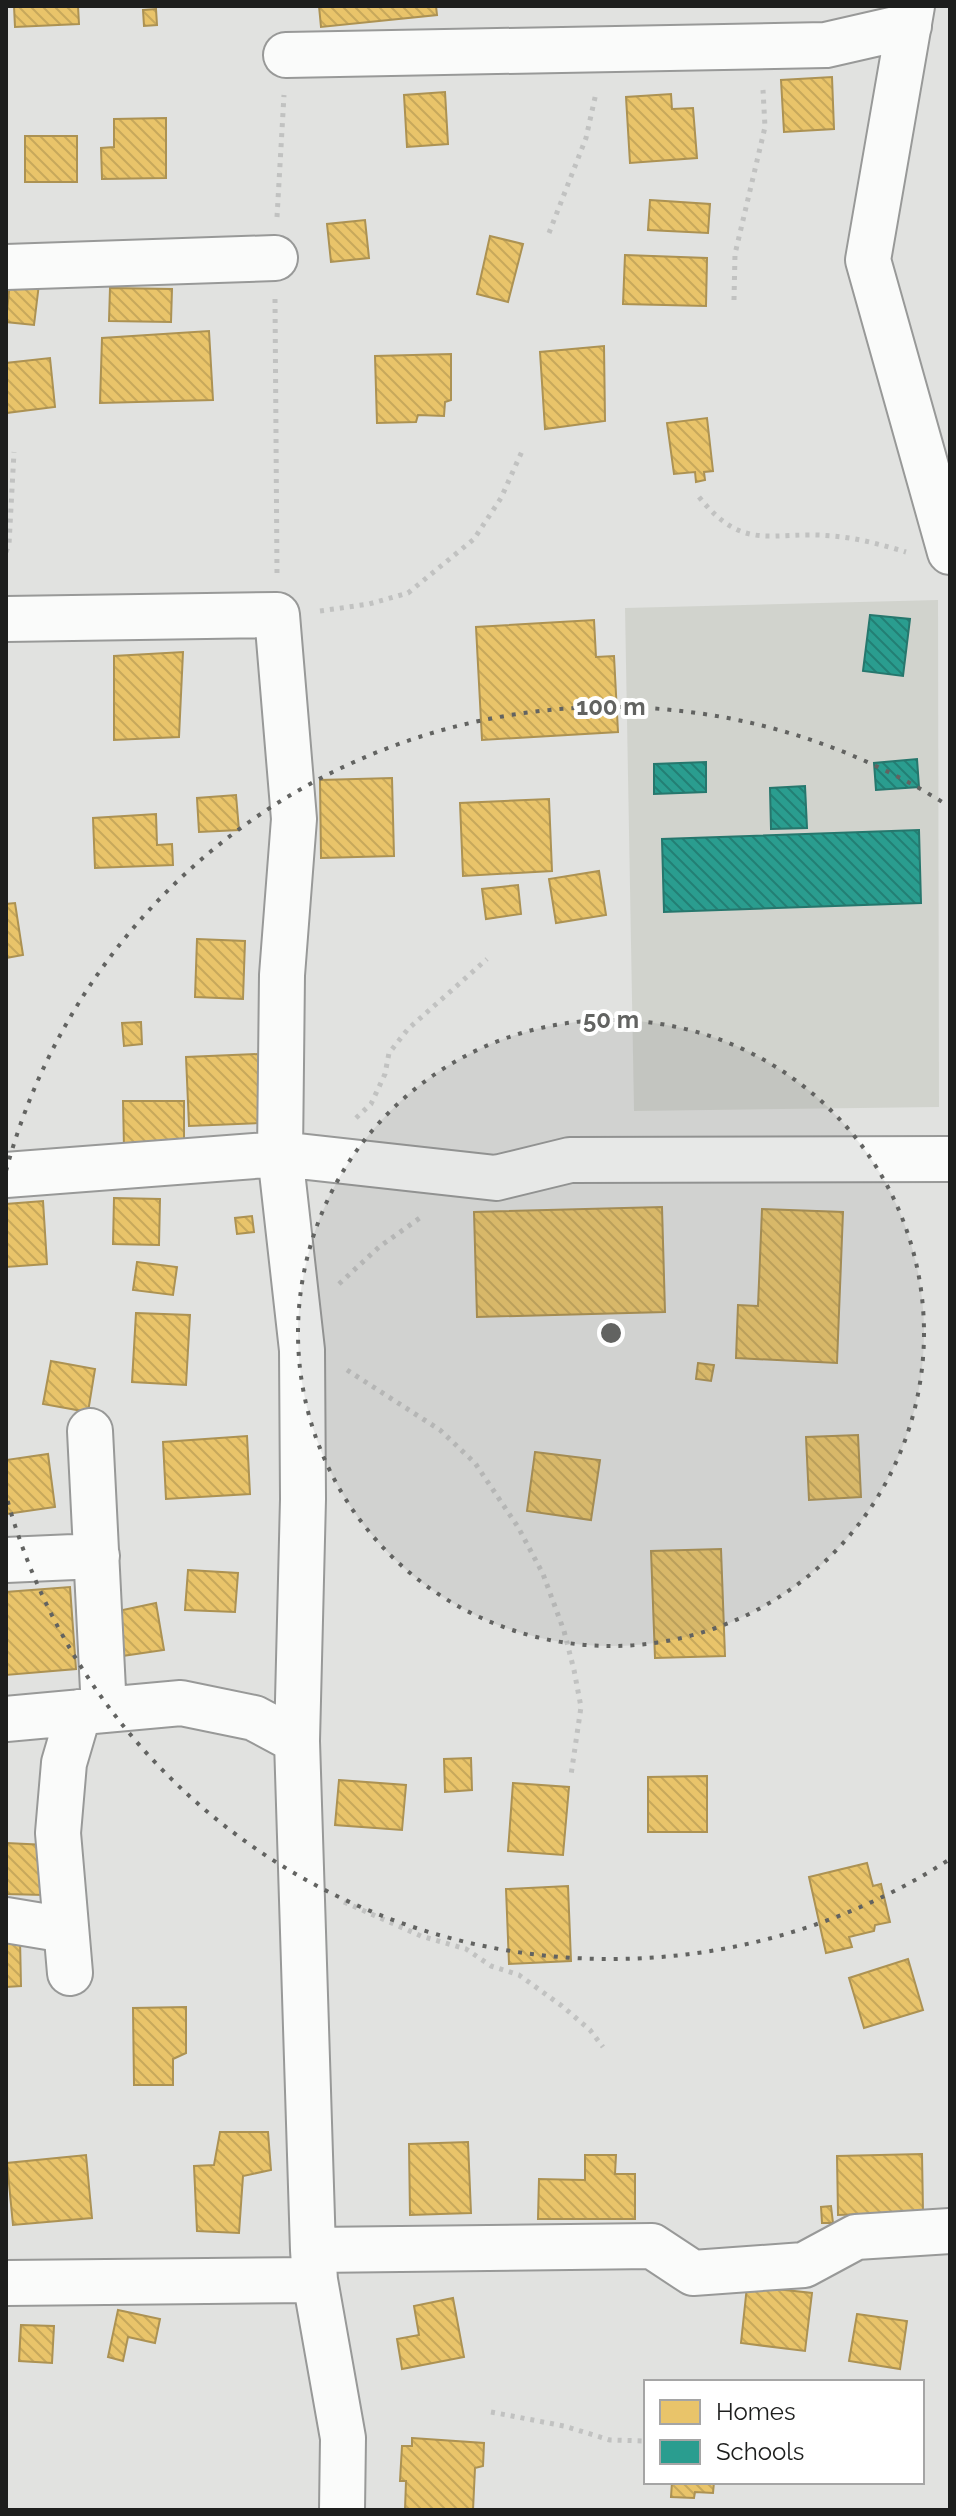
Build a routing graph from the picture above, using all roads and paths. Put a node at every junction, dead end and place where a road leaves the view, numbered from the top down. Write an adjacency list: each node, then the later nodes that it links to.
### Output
1 (911, 16): 2 (street); 13 (street)
2 (760, 46): 3 (street); 8 (path)
3 (610, 49): 4 (street); 5 (path)
4 (286, 55): 6 (path)
5 (549, 233)
6 (275, 258): 7 (street); 14 (path)
7 (6, 267)
8 (734, 300)
9 (523, 449): 14 (path)
10 (14, 452): 12 (path)
11 (699, 497): 13 (path)
12 (6, 552)
13 (934, 554)
14 (277, 615): 15 (street); 17 (street)
15 (6, 619)
16 (487, 959): 17 (path)
17 (291, 1155): 18 (street); 19 (street); 21 (street)
18 (950, 1159)
19 (6, 1175)
20 (434, 1209): 21 (path)
21 (302, 1342): 27 (street); 28 (path)
22 (90, 1431): 23 (street)
23 (97, 1556): 24 (street); 25 (street)
24 (6, 1560)
25 (92, 1711): 26 (street); 27 (street); 31 (street)
26 (6, 1719)
27 (297, 1741): 29 (street)
28 (571, 1775)
29 (302, 1871): 33 (path); 35 (street)
30 (6, 1920): 31 (street)
31 (66, 1930): 32 (street)
32 (70, 1973)
33 (603, 2047)
34 (950, 2231): 35 (street)
35 (314, 2265): 36 (street); 40 (street)
36 (20, 2282): 37 (street)
37 (6, 2315)
38 (491, 2412): 39 (path)
39 (644, 2441)
40 (342, 2510)

